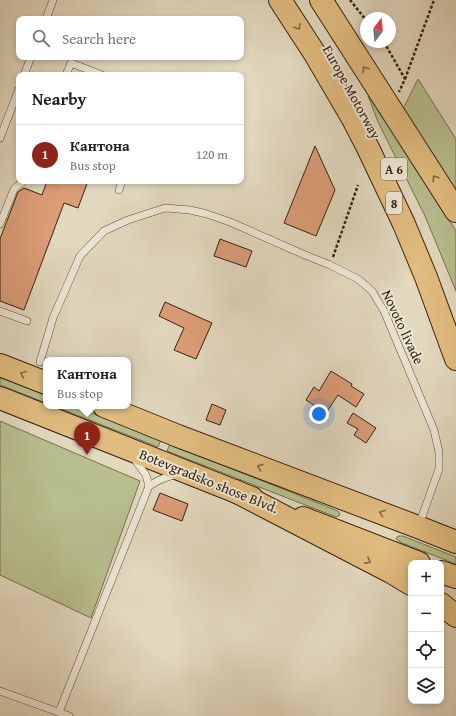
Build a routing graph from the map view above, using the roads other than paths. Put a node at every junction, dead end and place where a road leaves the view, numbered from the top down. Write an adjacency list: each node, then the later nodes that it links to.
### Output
1 (53, 0): 5 (lane)
2 (280, 0): 20 (main road, 8, one-way to 20)
3 (296, 0): 19 (main road, Europe Motorway / A 6)
4 (321, 0): 15 (main road, Europe Motorway / A 6, one-way to 4)
5 (47, 16)
6 (30, 60): 7 (lane)
7 (25, 72)
8 (67, 72): 9 (lane)
9 (94, 72)
10 (16, 97): 11 (lane)
11 (0, 138)
12 (21, 184): 16 (lane)
13 (121, 184): 14 (lane)
14 (119, 190)
15 (456, 211)
16 (0, 224)
17 (0, 311): 18 (lane)
18 (27, 321)
19 (456, 321)
20 (456, 359)
21 (40, 362): 30 (lane, Novoto livade)
22 (0, 365): 23 (main road, one-way to 22)
23 (43, 382)
24 (0, 398): 26 (main road, Botevgradsko shose Blvd.)
25 (112, 409): 30 (main road, one-way to 25)
26 (117, 444): 27 (main road, Botevgradsko shose Blvd.); 28 (lane)
27 (194, 474): 28 (lane); 29 (main road, Botevgradsko shose Blvd.)
28 (149, 486): 39 (lane)
29 (235, 491): 32 (main road, Botevgradsko shose Blvd.); 35 (main road, one-way to 35)
30 (418, 527): 31 (main road)
31 (456, 542)
32 (411, 560)
33 (444, 573): 34 (main road)
34 (456, 577)
35 (408, 582)
36 (444, 606): 37 (main road)
37 (456, 616)
38 (0, 691): 39 (lane)
39 (60, 712): 40 (lane)
40 (69, 716)

